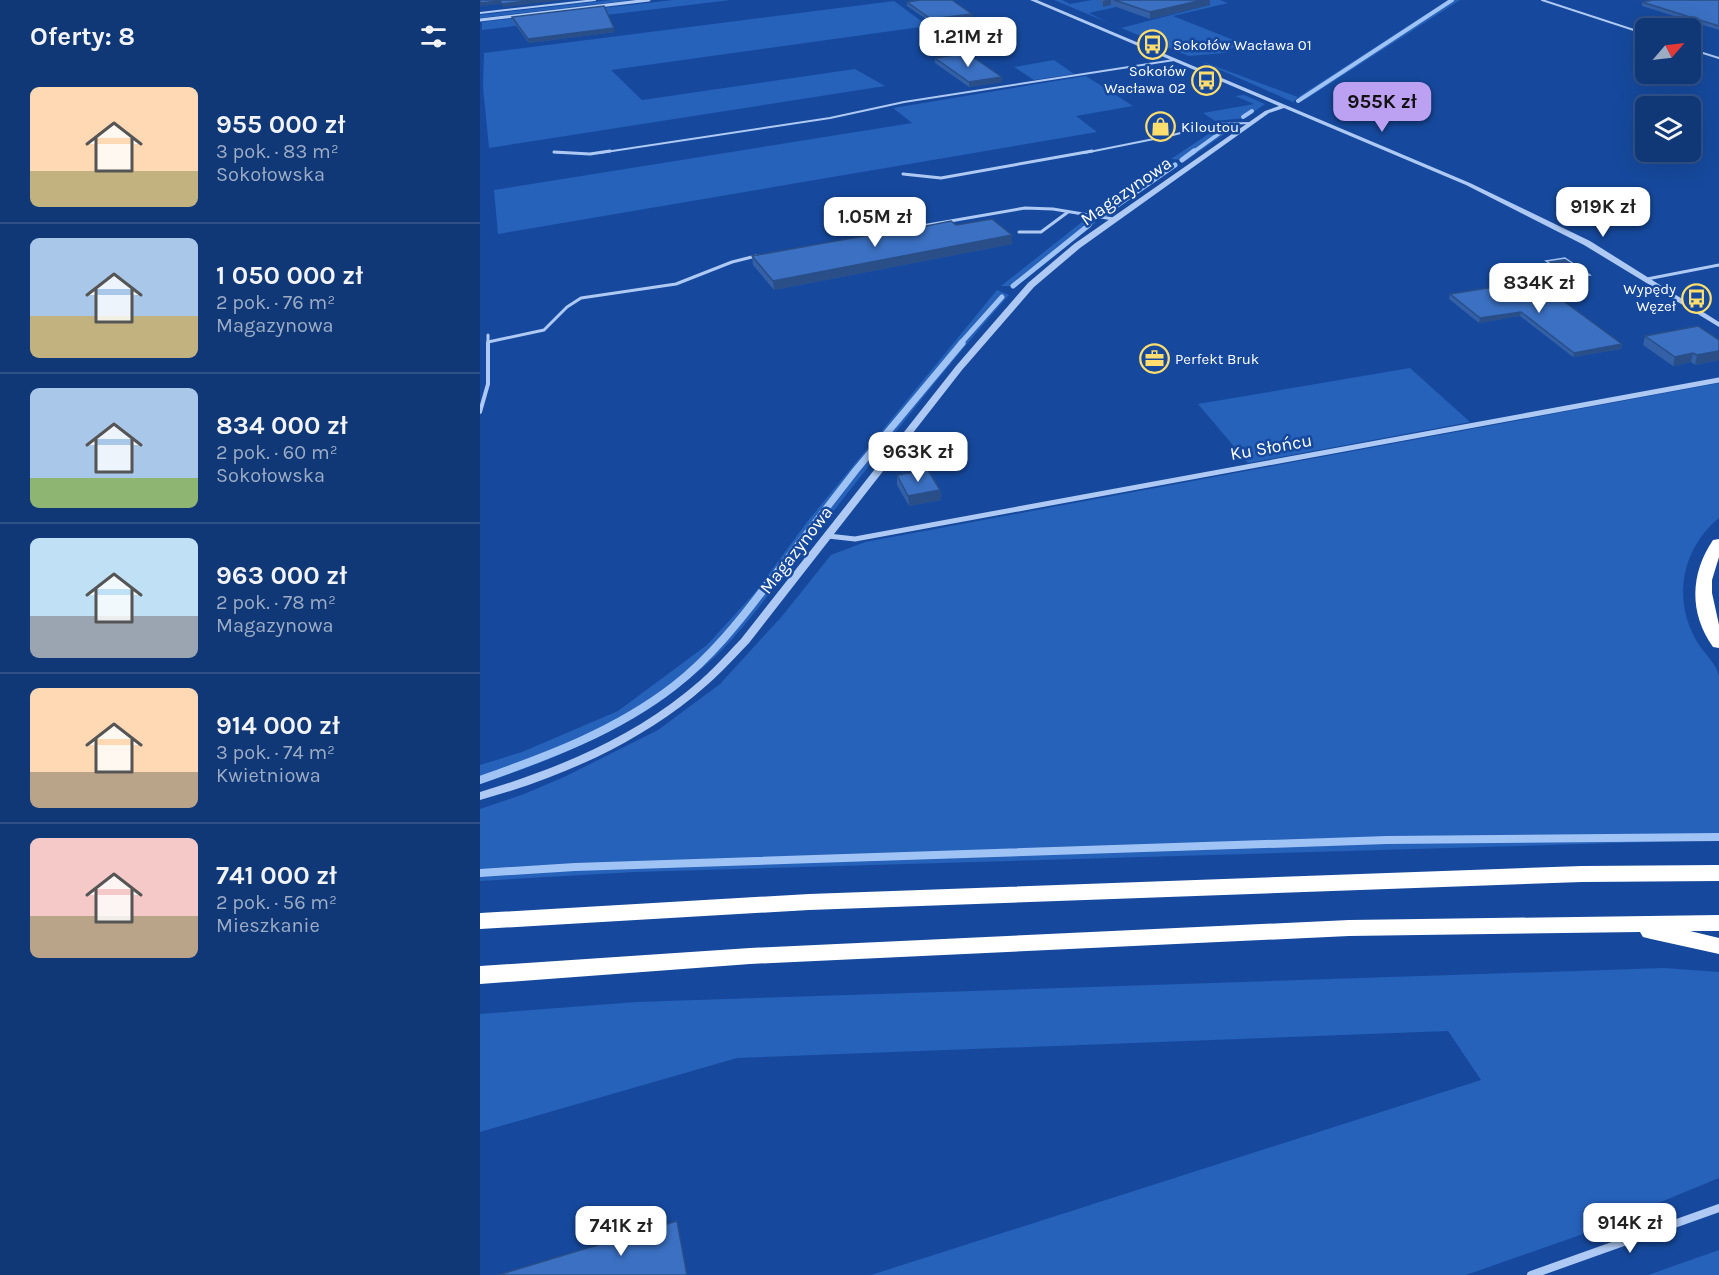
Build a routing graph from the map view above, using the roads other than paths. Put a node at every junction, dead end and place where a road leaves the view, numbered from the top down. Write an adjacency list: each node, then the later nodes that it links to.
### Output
1 (595, 0): 5 (lane)
2 (648, 0): 6 (street)
3 (1033, 0): 10 (street)
4 (1542, 0): 7 (lane)
5 (480, 13)
6 (480, 20)
7 (1635, 30)
8 (1701, 52): 9 (lane)
9 (1719, 58)
10 (1174, 60): 11 (street); 13 (lane)
11 (1286, 105): 12 (street, Magazynowa); 21 (street)
12 (1251, 123): 14 (lane); 16 (street, Magazynowa)
13 (554, 153)
14 (903, 174)
15 (1068, 212): 16 (lane); 17 (lane); 18 (lane)
16 (1113, 219): 27 (street, Magazynowa)
17 (1019, 232)
18 (856, 238)
19 (764, 255): 24 (lane)
20 (1719, 265): 21 (lane)
21 (1647, 279): 22 (street)
22 (1719, 325)
23 (488, 336): 24 (lane)
24 (488, 342): 26 (lane)
25 (1719, 380): 27 (street, Ku Słońcu)
26 (480, 412)
27 (828, 536): 30 (street, Magazynowa)
28 (1719, 544): 29 (highway)
29 (1719, 643)
30 (480, 796)
31 (1719, 873): 32 (highway)
32 (480, 921)
33 (1719, 923): 34 (highway)
34 (1620, 924): 35 (highway); 36 (highway)
35 (1719, 946)
36 (480, 975)
37 (1719, 1208): 38 (street)
38 (1531, 1275)

